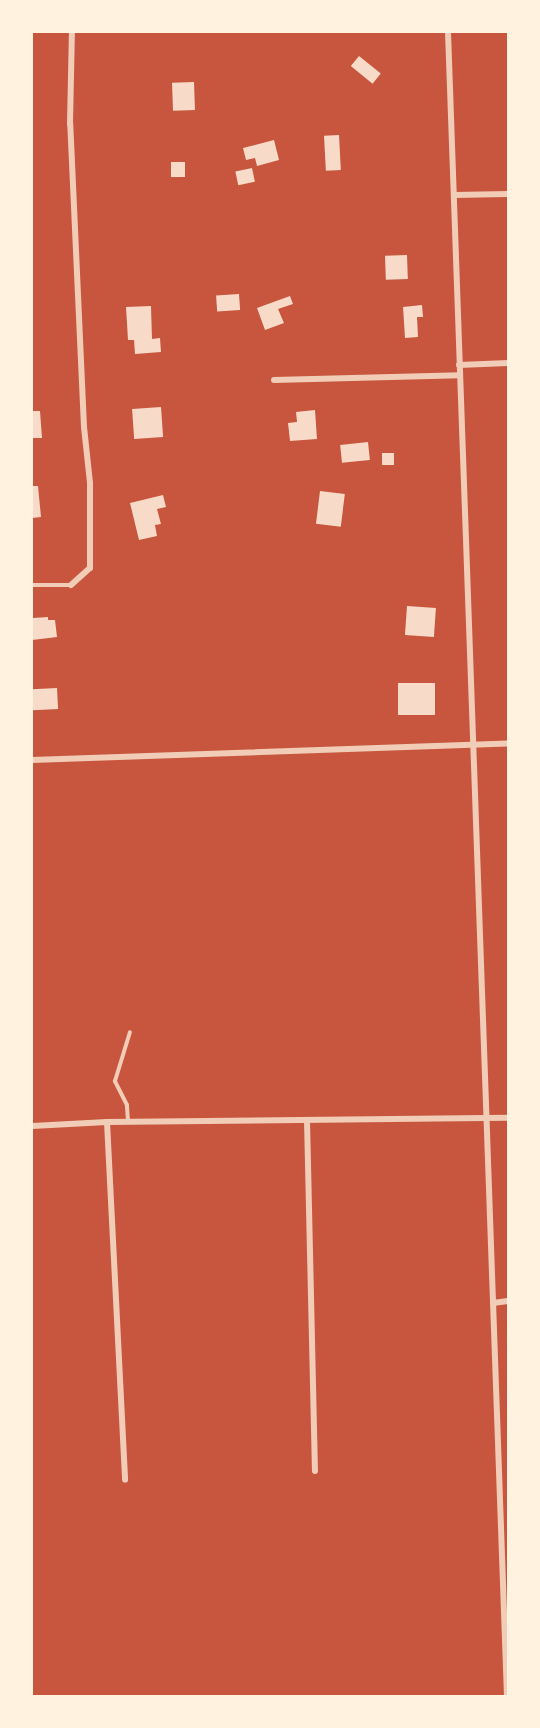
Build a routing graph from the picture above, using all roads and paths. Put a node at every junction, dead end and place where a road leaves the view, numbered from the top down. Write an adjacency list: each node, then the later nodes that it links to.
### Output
1 (72, 32): 10 (street)
2 (448, 32): 4 (street)
3 (508, 194): 4 (street)
4 (454, 195): 6 (street)
5 (508, 363): 6 (street)
6 (459, 365): 7 (street)
7 (460, 375): 8 (street); 12 (street)
8 (274, 380)
9 (32, 585): 10 (lane)
10 (71, 585)
11 (508, 743): 12 (street)
12 (473, 744): 13 (street); 15 (street)
13 (32, 760)
14 (130, 1032): 19 (lane)
15 (487, 1118): 16 (street); 17 (street); 22 (street)
16 (508, 1118)
17 (307, 1120): 19 (street); 23 (street)
18 (107, 1122): 19 (street); 20 (street); 24 (street)
19 (128, 1122)
20 (32, 1126)
21 (508, 1301): 22 (street)
22 (493, 1303): 26 (street)
23 (315, 1471)
24 (125, 1480)
25 (508, 1494): 26 (street)
26 (500, 1495): 27 (street)
27 (507, 1696)

